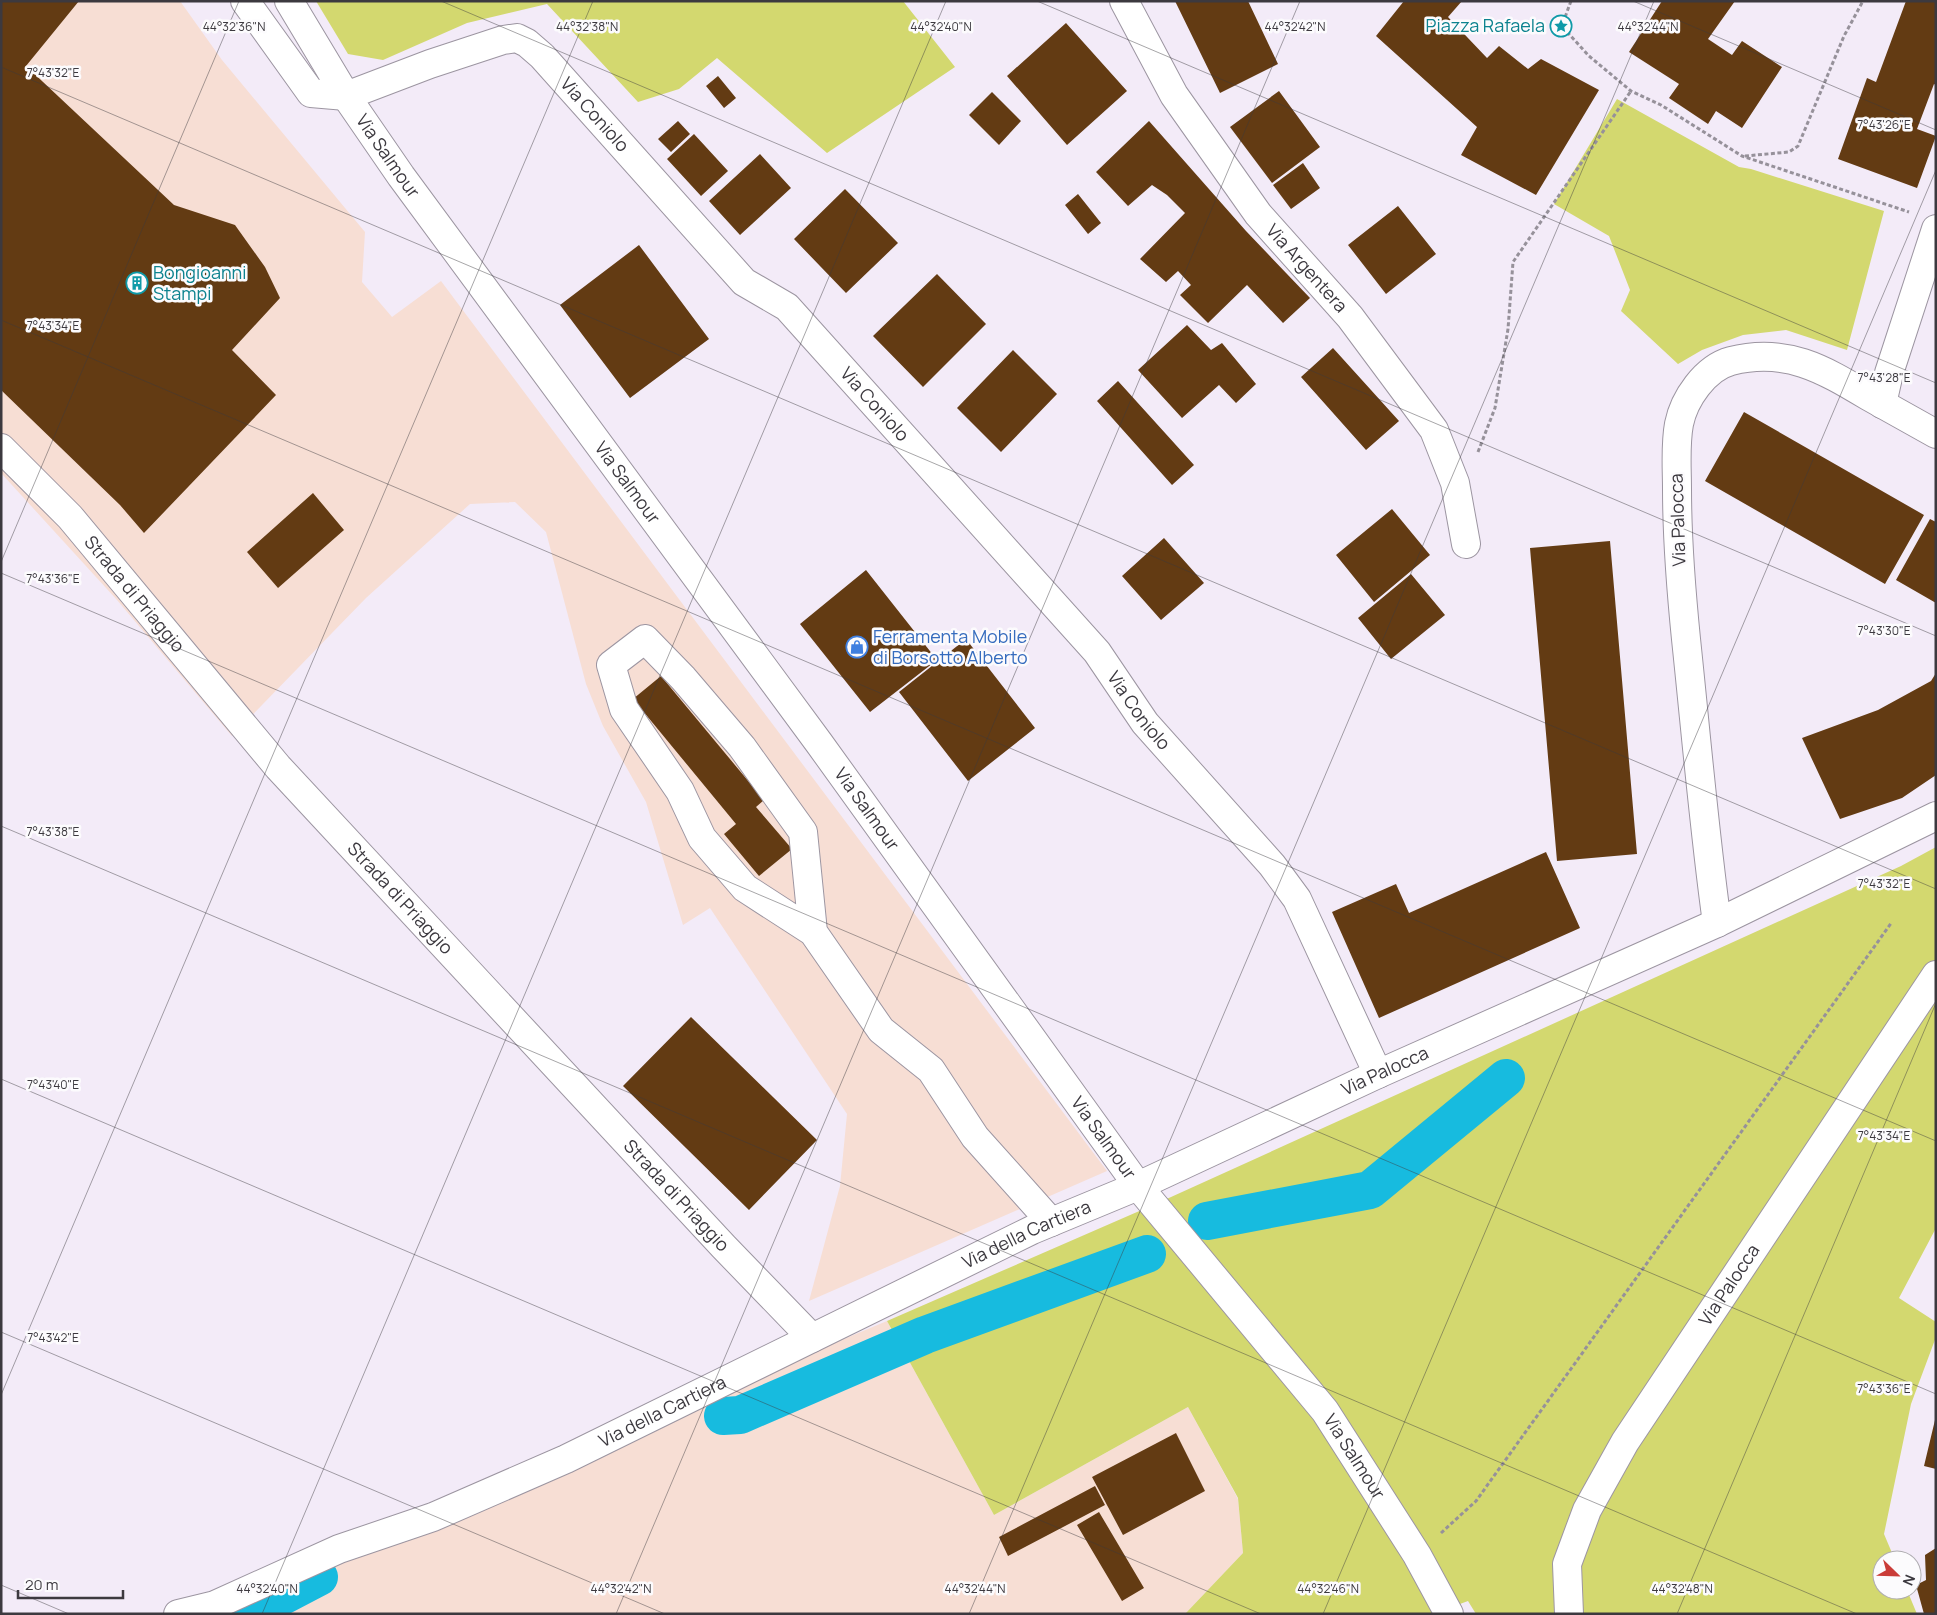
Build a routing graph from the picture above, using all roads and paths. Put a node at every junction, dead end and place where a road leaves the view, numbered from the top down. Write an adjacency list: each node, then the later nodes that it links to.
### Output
1 (245, 1): 7 (street, Via Coniolo)
2 (290, 1): 7 (street, Via Salmour)
3 (1124, 1): 13 (street, Via Argentera)
4 (1571, 1): 6 (path)
5 (1863, 1): 8 (path)
6 (1631, 91): 8 (path); 13 (path)
7 (346, 96): 20 (street, Via Coniolo); 21 (street, Via Salmour)
8 (1742, 156): 9 (path)
9 (1926, 222): 10 (street)
10 (1882, 404): 11 (street, Via Palocca); 17 (street, Via Palocca)
11 (1936, 434)
12 (1, 448): 23 (street, Strada di Priaggio)
13 (1455, 483): 14 (street, Via Argentera)
14 (1466, 544)
15 (1936, 816): 17 (street, Via Palocca)
16 (1892, 922): 24 (path)
17 (1717, 923): 20 (street, Via Palocca)
18 (813, 932): 18 (street); 22 (street)
19 (1936, 975): 27 (street, Via Palocca)
20 (1378, 1074): 21 (street, Via Palocca)
21 (1138, 1186): 22 (street, Via della Cartiera); 24 (street, Via Salmour)
22 (1051, 1222): 23 (street, Via della Cartiera)
23 (812, 1338): 25 (street, Via della Cartiera)
24 (1417, 1555): 26 (street, Via Salmour)
25 (178, 1614)
26 (1449, 1614)
27 (1569, 1614)

